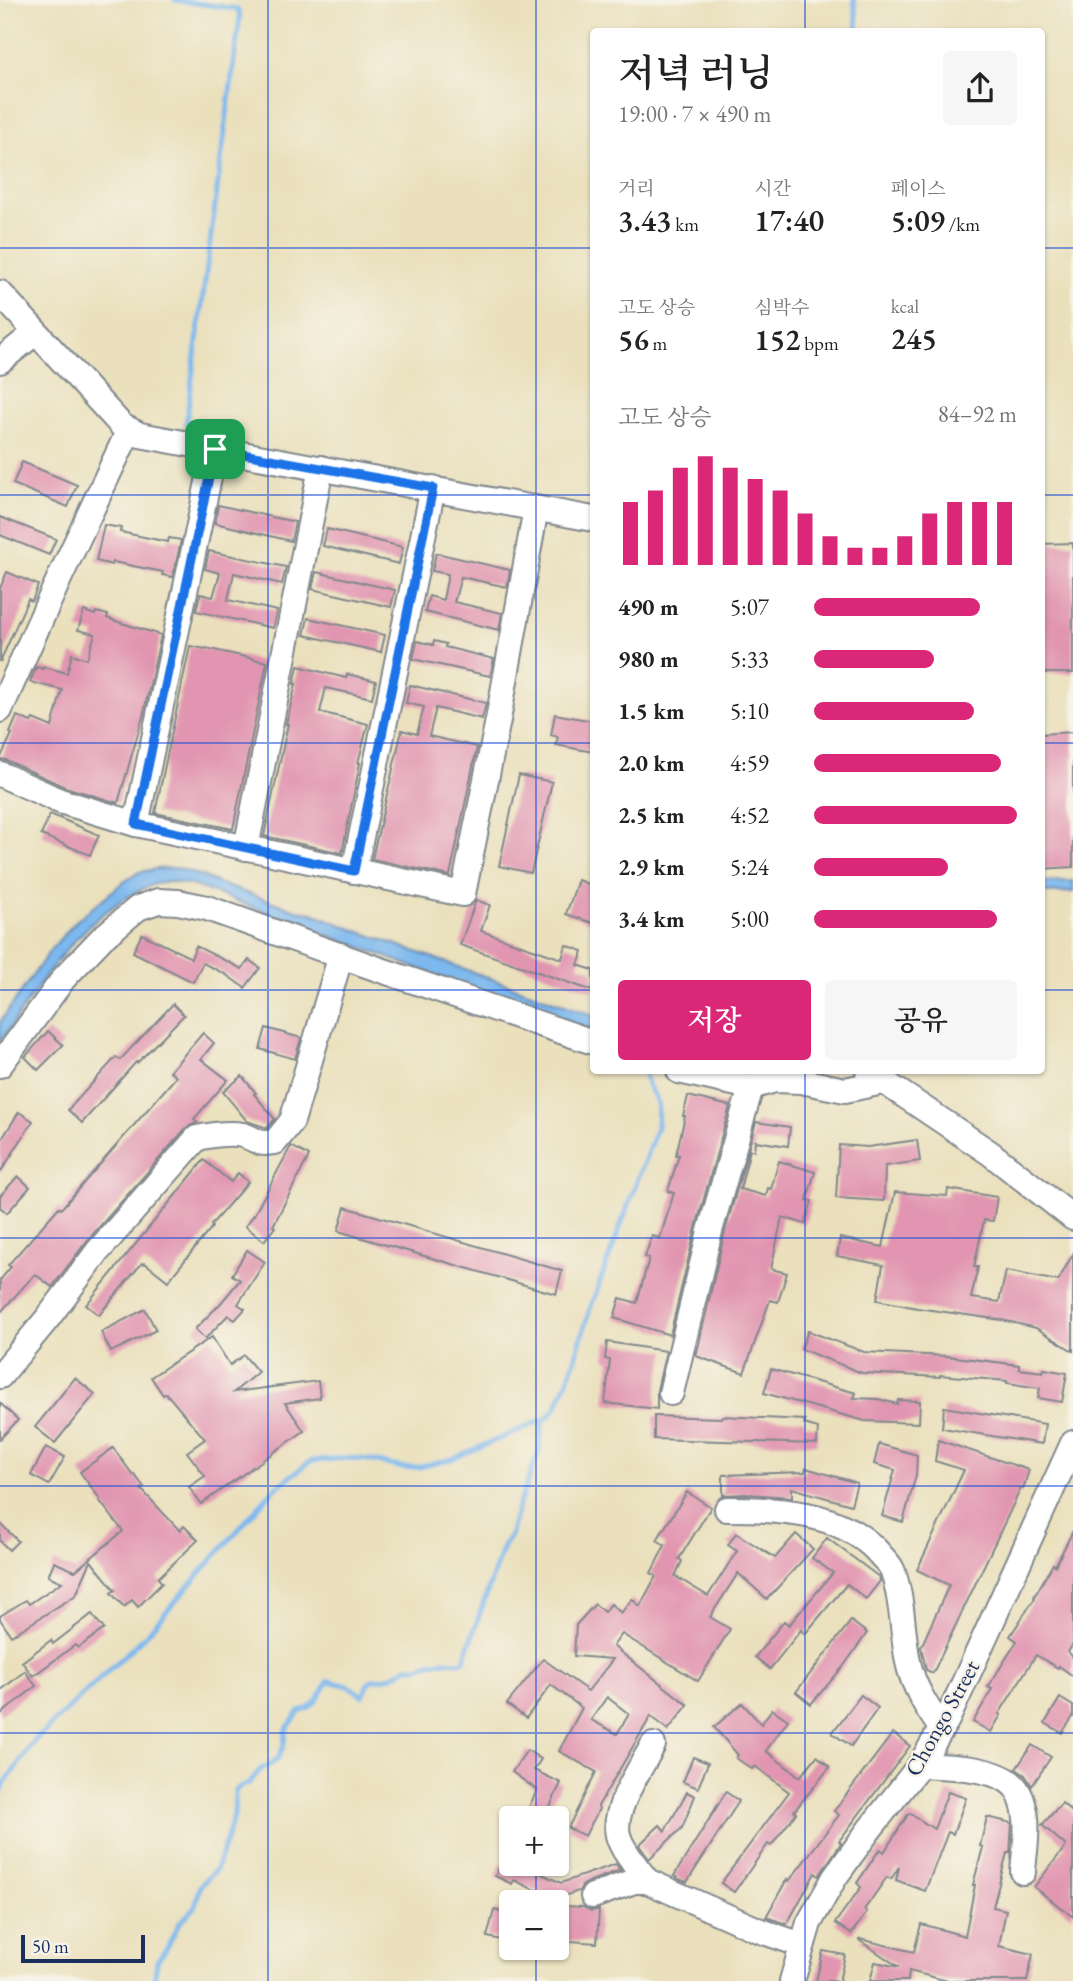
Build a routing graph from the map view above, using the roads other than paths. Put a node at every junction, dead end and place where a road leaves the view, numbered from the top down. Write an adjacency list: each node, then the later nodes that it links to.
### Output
1 (0, 293): 2 (street)
2 (35, 333): 3 (street); 4 (street)
3 (0, 361)
4 (129, 430): 5 (street); 10 (street)
5 (215, 449): 6 (street); 12 (street)
6 (321, 468): 7 (street); 13 (street)
7 (433, 488): 8 (street); 14 (street)
8 (536, 508): 9 (street); 14 (street)
9 (590, 518)
10 (0, 710)
11 (0, 774): 12 (street)
12 (136, 824): 13 (street)
13 (246, 848): 14 (street)
14 (354, 871)
15 (341, 956): 16 (street); 17 (street); 22 (street)
16 (590, 1041)
17 (0, 1065)
18 (692, 1074): 20 (street)
19 (876, 1077): 20 (street); 21 (street)
20 (751, 1087): 23 (street)
21 (1073, 1218)
22 (0, 1377)
23 (671, 1393)
24 (1073, 1443): 26 (street, Chongo Street)
25 (727, 1509): 26 (street)
26 (941, 1728): 28 (street, Chongo Street)
27 (653, 1745): 30 (street)
28 (920, 1765): 29 (street); 32 (street, Chongo Street)
29 (1023, 1872)
30 (647, 1881): 31 (street); 32 (street)
31 (593, 1896)
32 (802, 1945): 33 (street, Chongo Street)
33 (792, 1981)

